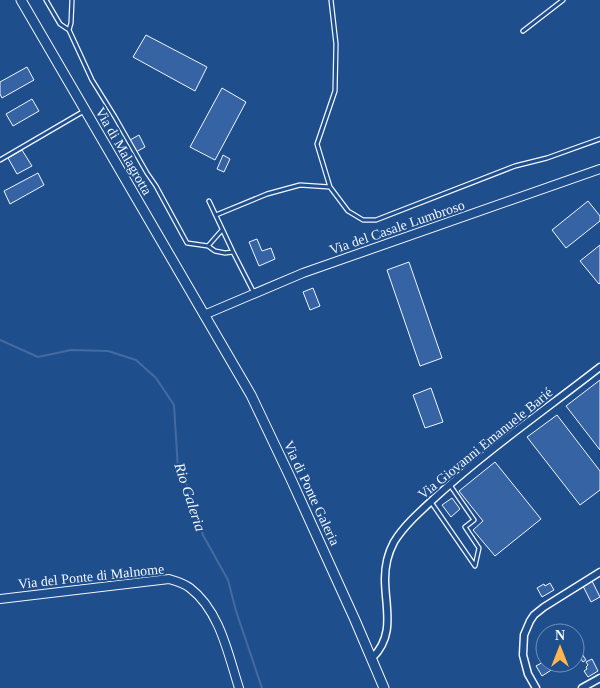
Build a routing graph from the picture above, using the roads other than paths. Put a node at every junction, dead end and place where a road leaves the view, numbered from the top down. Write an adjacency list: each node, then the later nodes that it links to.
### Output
1 (21, 0): 8 (main road, Via di Malagrotta)
2 (46, 0): 6 (lane)
3 (72, 0): 6 (lane)
4 (331, 0): 12 (lane)
5 (563, 0): 7 (lane)
6 (69, 30): 16 (lane)
7 (523, 31)
8 (85, 111): 10 (lane); 19 (main road, Via di Malagrotta)
9 (600, 139): 12 (lane)
10 (0, 160)
11 (600, 169): 18 (street, Via del Casale Lumbroso)
12 (330, 187): 14 (lane)
13 (209, 202): 14 (lane)
14 (216, 215): 15 (lane)
15 (222, 230): 16 (lane); 17 (lane)
16 (208, 246): 17 (lane)
17 (232, 252): 18 (lane)
18 (254, 293): 19 (street, Via del Casale Lumbroso)
19 (204, 315): 25 (main road, Via di Ponte Galeria)
20 (600, 367): 21 (street, Via Giovanni Emanuele Barié)
21 (450, 484): 22 (street, Via Giovanni Emanuele Barié); 22 (lane)
22 (431, 502): 25 (street, Via Giovanni Emanuele Barié)
23 (600, 572): 29 (street)
24 (0, 599): 27 (street, Via del Ponte di Malnome)
25 (372, 658): 28 (main road, Via di Ponte Galeria)
26 (600, 678): 30 (street)
27 (239, 688)
28 (384, 688)
29 (536, 688)
30 (582, 688)

